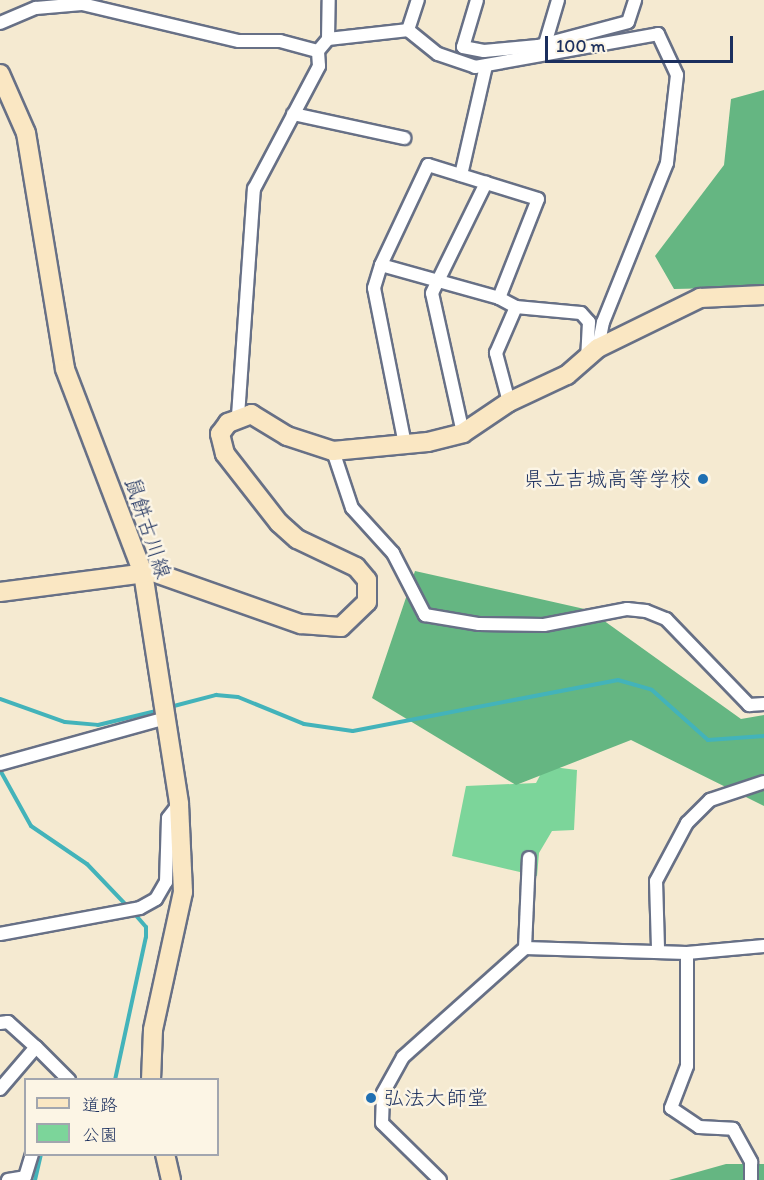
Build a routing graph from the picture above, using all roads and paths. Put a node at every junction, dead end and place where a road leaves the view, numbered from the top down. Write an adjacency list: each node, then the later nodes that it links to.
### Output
1 (329, 0): 8 (street)
2 (418, 0): 7 (street)
3 (477, 0): 5 (street)
4 (558, 0): 9 (street)
5 (635, 0)
6 (0, 23): 10 (street)
7 (408, 30): 8 (street); 11 (street)
8 (328, 39): 10 (street)
9 (545, 44)
10 (318, 51): 13 (street)
11 (486, 66): 15 (street); 22 (street)
12 (0, 74): 28 (street, 鼠餅古川線)
13 (293, 114): 14 (street); 24 (street)
14 (404, 138)
15 (461, 175): 16 (street); 17 (street)
16 (486, 183): 18 (street); 20 (street)
17 (381, 265): 18 (street); 26 (street)
18 (437, 281): 20 (street); 25 (street)
19 (764, 295): 22 (street)
20 (499, 298): 21 (street)
21 (516, 307): 22 (street); 23 (street)
22 (592, 353): 23 (street)
23 (509, 402): 25 (street)
24 (238, 416): 27 (street); 28 (street)
25 (463, 433): 26 (street)
26 (405, 445): 27 (street)
27 (333, 451): 30 (street)
28 (143, 573): 29 (street); 31 (street, 鼠餅古川線)
29 (0, 592)
30 (764, 704)
31 (165, 712): 32 (street); 34 (street, 鼠餅古川線)
32 (1, 764)
33 (764, 782): 39 (street)
34 (179, 804): 36 (street); 44 (street, 鼠餅古川線)
35 (530, 858): 38 (street)
36 (0, 934)
37 (764, 946): 40 (street)
38 (525, 948): 39 (street); 50 (street)
39 (658, 948): 40 (street)
40 (687, 953): 51 (street)
41 (0, 1023): 42 (street)
42 (36, 1047): 43 (street); 45 (street)
43 (67, 1078)
44 (151, 1078)
45 (0, 1089)
46 (32, 1156): 48 (street)
47 (165, 1156): 49 (street)
48 (8, 1180)
49 (171, 1180)
50 (440, 1180)
51 (751, 1180)

